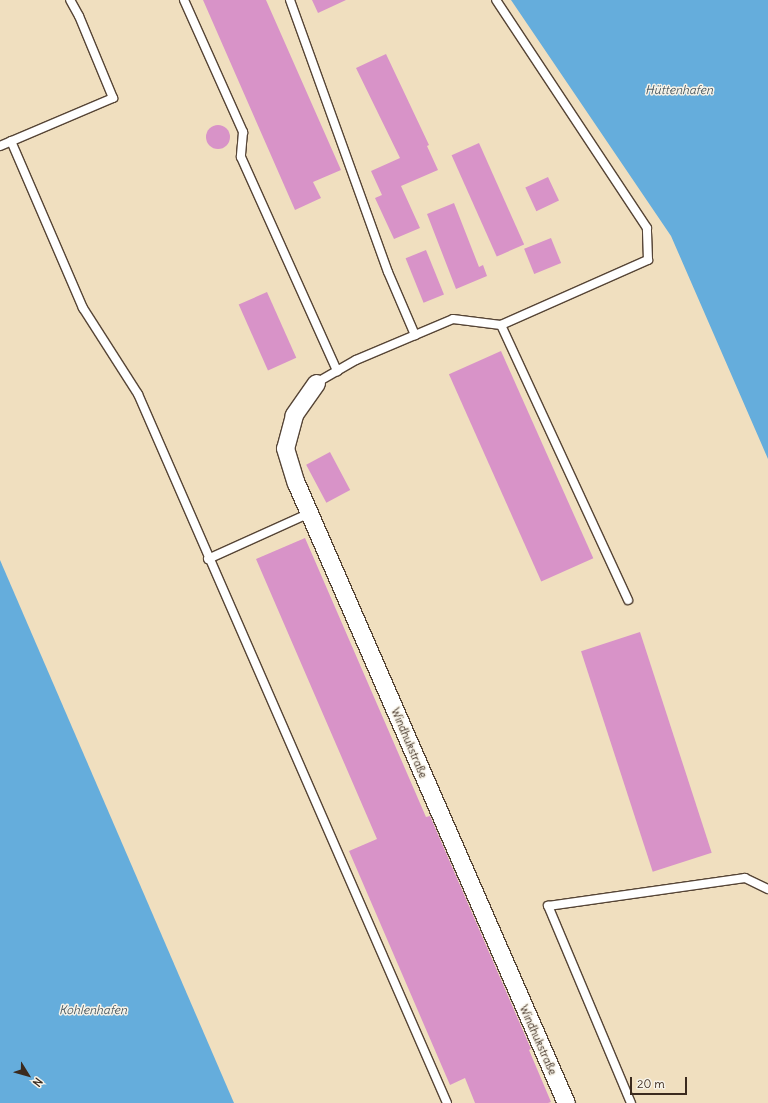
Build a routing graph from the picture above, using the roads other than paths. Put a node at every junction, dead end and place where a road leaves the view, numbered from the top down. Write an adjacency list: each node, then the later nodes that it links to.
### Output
1 (70, 0): 5 (lane)
2 (184, 0): 9 (lane)
3 (290, 0): 8 (lane)
4 (496, 0): 7 (lane)
5 (11, 142): 6 (lane); 12 (lane)
6 (0, 146)
7 (501, 324): 8 (lane); 13 (lane)
8 (415, 335): 9 (lane)
9 (337, 371): 10 (lane)
10 (316, 383): 11 (street, Windhukstraße)
11 (310, 513): 12 (lane); 16 (street, Windhukstraße)
12 (208, 559): 15 (lane)
13 (628, 600)
14 (768, 888): 17 (lane)
15 (447, 1103)
16 (566, 1103)
17 (631, 1103)

